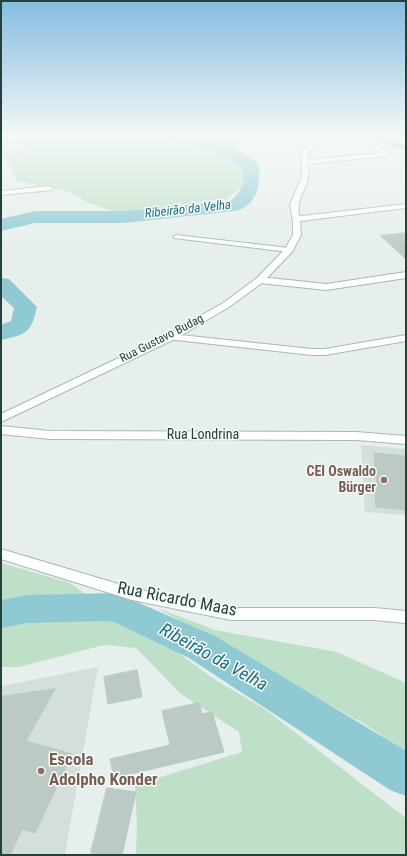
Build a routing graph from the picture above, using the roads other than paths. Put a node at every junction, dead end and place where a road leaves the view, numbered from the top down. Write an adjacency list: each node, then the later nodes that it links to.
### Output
1 (306, 175): 5 (street, Rua Gustavo Budag)
2 (49, 188): 3 (street)
3 (1, 193)
4 (406, 206): 5 (street)
5 (296, 220): 7 (street, Rua Gustavo Budag)
6 (176, 237): 7 (lane)
7 (289, 250): 9 (street, Rua Gustavo Budag)
8 (406, 275): 9 (street)
9 (260, 280): 10 (street, Rua Gustavo Budag)
10 (171, 337): 11 (street); 12 (street, Rua Gustavo Budag)
11 (406, 338)
12 (1, 418)
13 (1, 430): 14 (street, Rua Londrina)
14 (406, 440)
15 (1, 554): 16 (street, Rua Ricardo Maas)
16 (406, 617)

